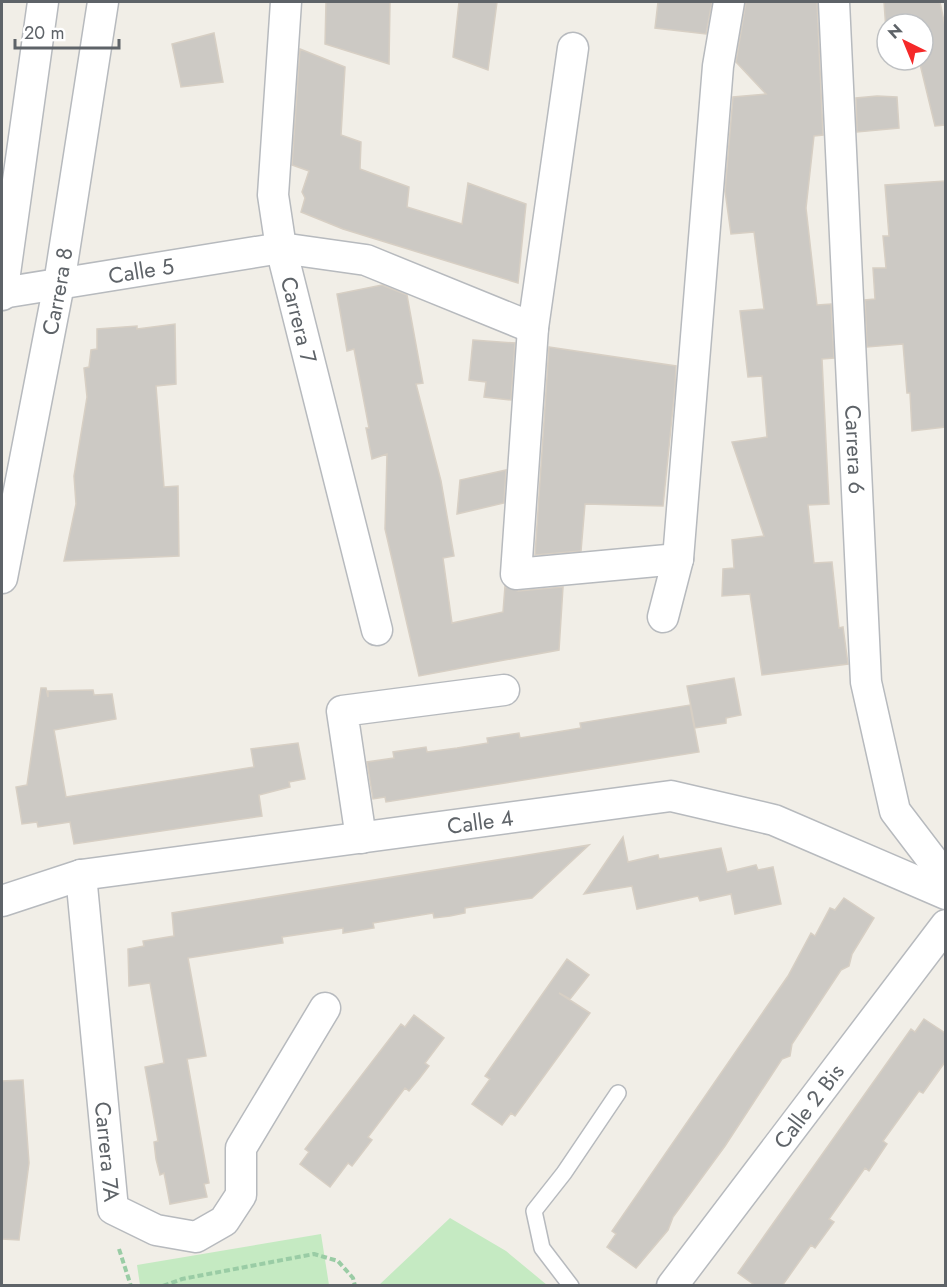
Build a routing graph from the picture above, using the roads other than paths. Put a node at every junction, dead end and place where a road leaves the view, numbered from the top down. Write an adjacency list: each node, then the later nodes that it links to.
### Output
1 (44, 2): 9 (street)
2 (103, 2): 8 (street, Carrera 8)
3 (286, 2): 7 (street, Carrera 7)
4 (729, 2): 11 (street)
5 (834, 2): 18 (street, Carrera 6)
6 (573, 48): 10 (street)
7 (281, 248): 8 (street, Calle 5); 10 (street, Calle 5); 14 (street, Carrera 7)
8 (59, 284): 9 (street, Calle 5); 12 (street, Carrera 8)
9 (2, 294)
10 (533, 328): 11 (street)
11 (678, 559): 13 (street)
12 (2, 578)
13 (663, 617)
14 (377, 630)
15 (504, 690): 16 (street)
16 (361, 838): 17 (street, Calle 4); 19 (street, Calle 4)
17 (81, 875): 20 (street, Calle 4); 22 (street, Carrera 7A)
18 (945, 878)
19 (945, 894)
20 (2, 901)
21 (945, 925): 25 (street, Calle 2 Bis)
22 (325, 1008)
23 (618, 1093): 24 (lane)
24 (571, 1286)
25 (672, 1286)

